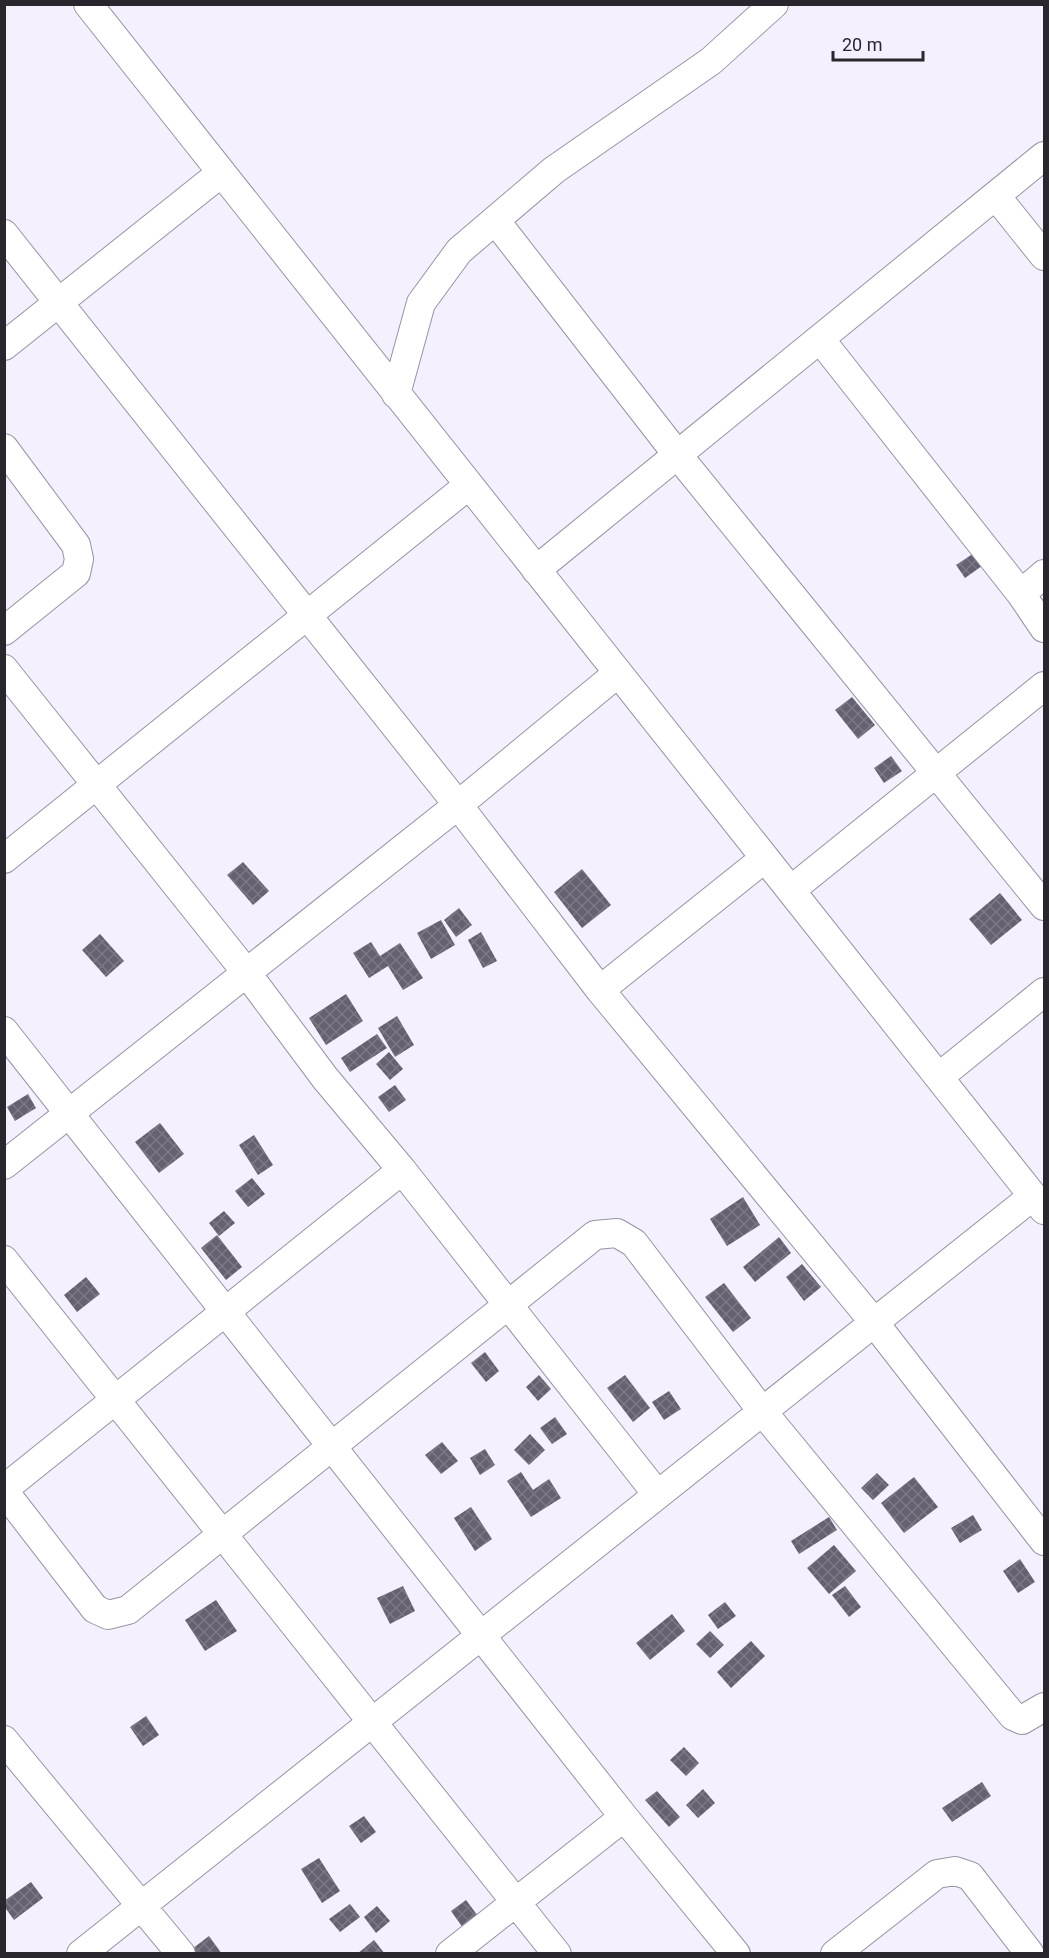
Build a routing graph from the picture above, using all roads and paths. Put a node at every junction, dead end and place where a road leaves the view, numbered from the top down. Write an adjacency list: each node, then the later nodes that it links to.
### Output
1 (88, 4): 4 (street)
2 (774, 4): 6 (street)
3 (1044, 156): 5 (street)
4 (221, 173): 9 (street); 12 (street)
5 (996, 195): 8 (street); 10 (street)
6 (495, 220): 12 (street); 14 (street)
7 (4, 234): 9 (street)
8 (1044, 256)
9 (59, 303): 11 (street); 19 (street)
10 (820, 339): 14 (street); 18 (street)
11 (4, 346)
12 (396, 394): 15 (street)
13 (4, 448): 21 (street)
14 (676, 453): 16 (street); 25 (street)
15 (469, 485): 16 (street); 19 (street)
16 (536, 570): 23 (street)
17 (1044, 574): 18 (street)
18 (1021, 594): 20 (street)
19 (306, 614): 26 (street); 27 (street)
20 (1044, 628)
21 (4, 631)
22 (4, 669): 26 (street)
23 (618, 674): 27 (street); 28 (street)
24 (1044, 686): 25 (street)
25 (935, 773): 30 (street); 31 (street)
26 (97, 785): 29 (street); 32 (street)
27 (458, 806): 32 (street); 33 (street)
28 (765, 858): 30 (street); 33 (street)
29 (4, 859)
30 (790, 890): 36 (street)
31 (1044, 906)
32 (246, 972): 37 (street); 39 (street)
33 (600, 990): 44 (street)
34 (1044, 993): 36 (street)
35 (4, 1031): 37 (street)
36 (939, 1077): 40 (street)
37 (68, 1114): 38 (street); 43 (street)
38 (4, 1165)
39 (402, 1170): 42 (street); 43 (street)
40 (1039, 1203): 44 (street)
41 (4, 1260): 45 (street)
42 (507, 1304): 46 (street); 47 (street); 49 (street)
43 (224, 1311): 45 (street); 47 (street)
44 (873, 1320): 46 (street); 51 (street)
45 (116, 1399): 48 (street); 50 (street)
46 (762, 1411): 49 (street); 53 (street)
47 (332, 1445): 50 (street); 52 (street)
48 (4, 1490): 50 (street)
49 (657, 1494): 52 (street)
50 (222, 1534): 54 (street)
51 (1044, 1541)
52 (482, 1634): 54 (street); 56 (street)
53 (1044, 1707)
54 (372, 1721): 57 (street); 58 (street)
55 (4, 1740): 58 (street)
56 (624, 1817): 57 (street); 63 (street)
57 (516, 1902): 61 (street); 62 (street)
58 (142, 1906): 59 (street); 60 (street)
59 (81, 1953)
60 (181, 1953)
61 (450, 1953)
62 (557, 1953)
63 (736, 1953)
64 (835, 1953): 65 (street)
65 (1029, 1953)

